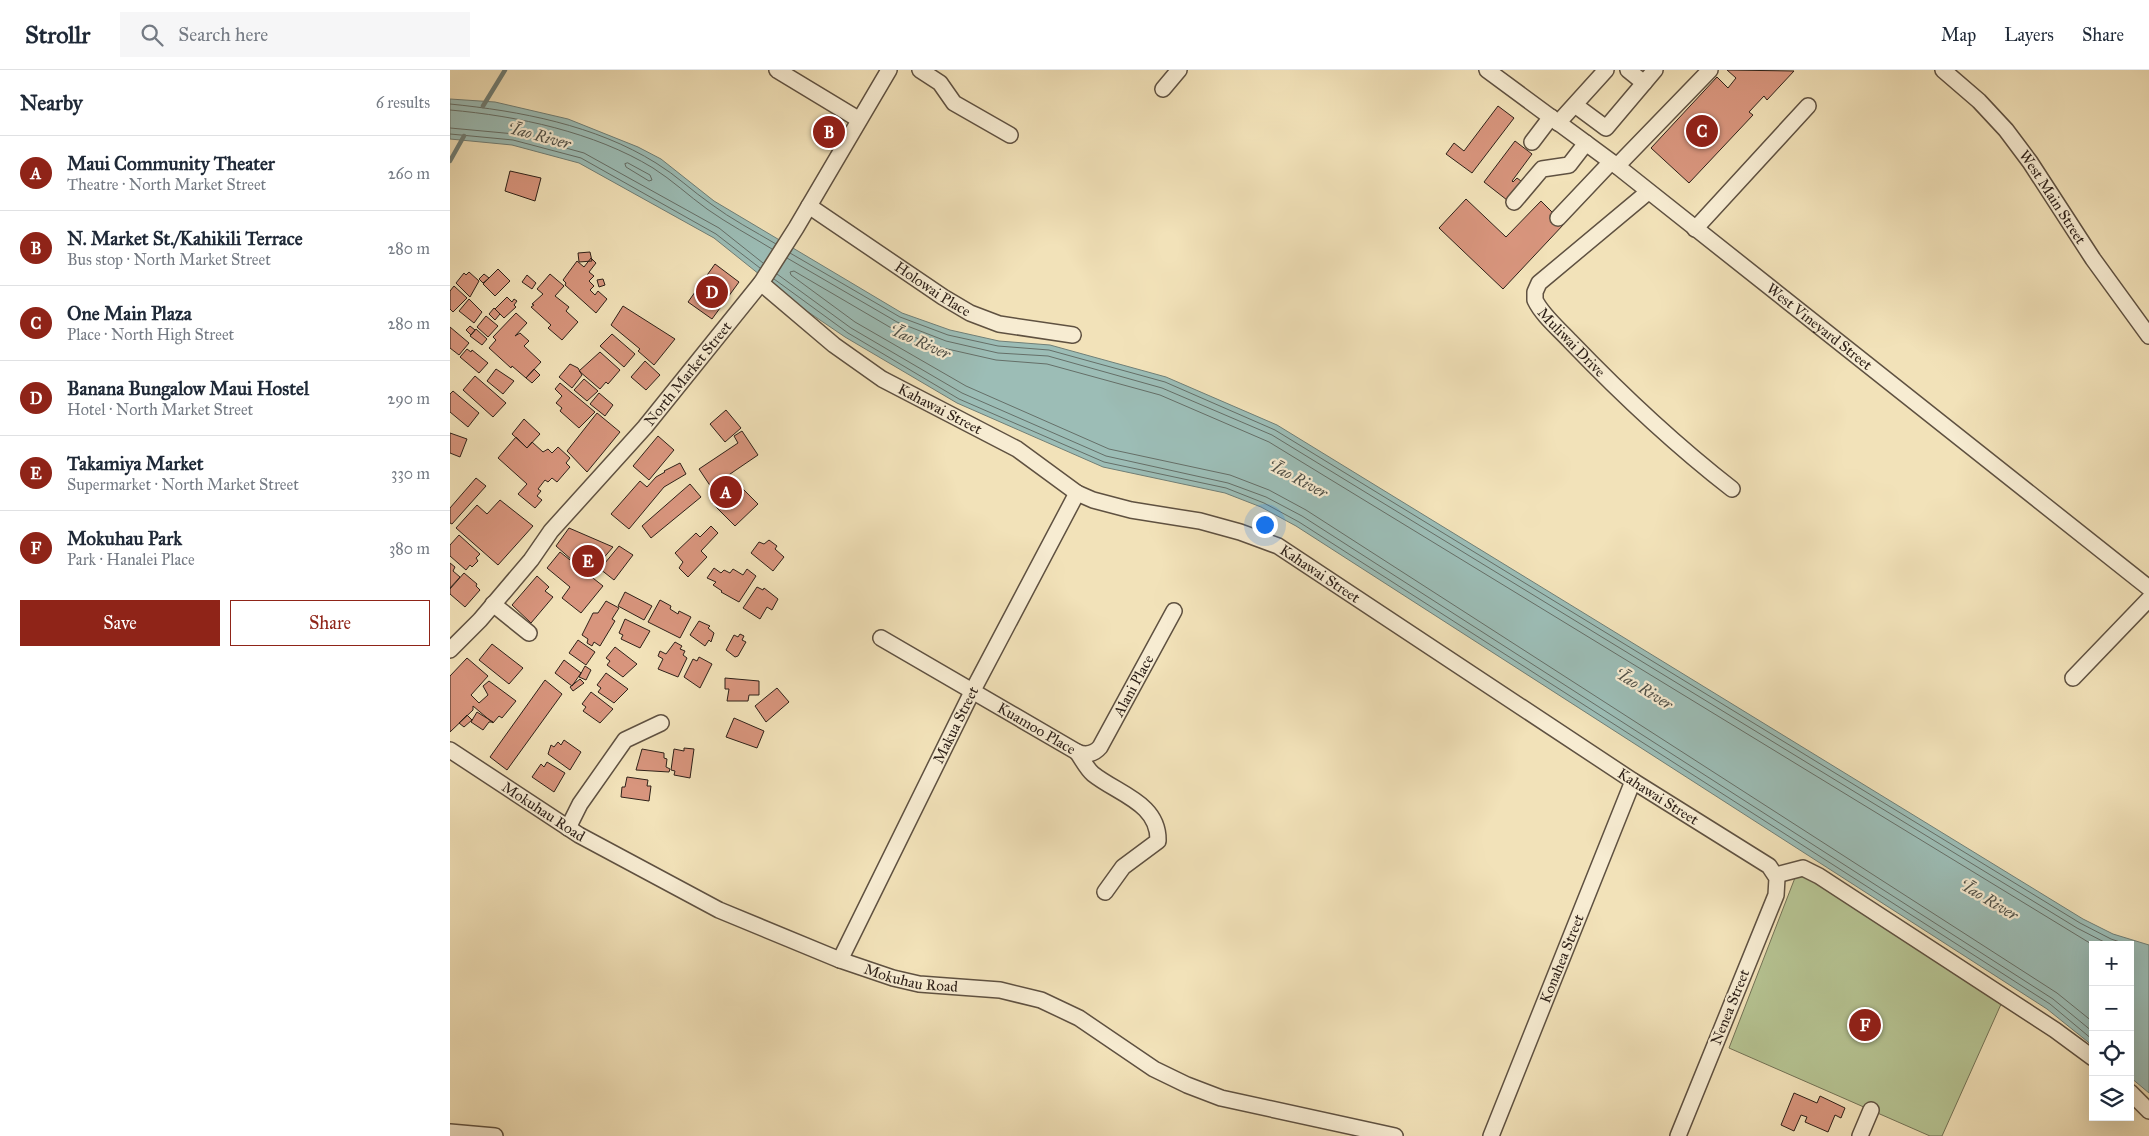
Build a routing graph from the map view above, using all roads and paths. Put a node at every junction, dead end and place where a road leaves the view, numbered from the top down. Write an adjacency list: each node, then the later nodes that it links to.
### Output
1 (777, 70): 15 (street)
2 (889, 70): 15 (street, North Market Street)
3 (920, 70): 17 (street)
4 (1179, 70): 12 (street)
5 (1487, 70): 16 (street, West Vineyard Street)
6 (1606, 70): 13 (street)
7 (1628, 70): 11 (street)
8 (1656, 70): 11 (street)
9 (1710, 70): 20 (street)
10 (1943, 70): 28 (street, West Main Street)
11 (1644, 83): 13 (street)
12 (1163, 89)
13 (1575, 105): 16 (street)
14 (1808, 106): 25 (street)
15 (858, 119): 23 (street, North Market Street)
16 (1554, 120): 18 (street); 19 (street, West Vineyard Street)
17 (1010, 135)
18 (1532, 142)
19 (1586, 143): 20 (street, West Vineyard Street); 22 (street)
20 (1614, 164): 21 (street, West Vineyard Street); 24 (street)
21 (1648, 192): 25 (street, West Vineyard Street); 29 (street, Muliwai Drive)
22 (1514, 202)
23 (809, 206): 26 (street, North Market Street); 27 (street, Holowai Place)
24 (1558, 218)
25 (1695, 230): 31 (street, West Vineyard Street)
26 (760, 283): 30 (street, Kahawai Street); 33 (street, North Market Street)
27 (1072, 335)
28 (2149, 336)
29 (1732, 489)
30 (1077, 493): 39 (street, Makua Street); 43 (street, Kahawai Street)
31 (2149, 588)
32 (2149, 600): 38 (street)
33 (494, 604): 35 (street); 37 (street, North Market Street)
34 (1174, 611): 42 (street, Alani Place)
35 (529, 633)
36 (882, 638): 39 (street, Kuamoo Place)
37 (450, 650)
38 (2072, 678)
39 (972, 692): 42 (street, Kuamoo Place); 47 (street, Makua Street)
40 (661, 722): 44 (street)
41 (450, 750): 44 (street, Mokuhau Road)
42 (1083, 753): 46 (street)
43 (1634, 781): 45 (street, Kahawai Street); 55 (street, Konahea Street)
44 (568, 828): 47 (street, Mokuhau Road)
45 (1777, 877): 48 (street); 56 (street, Nenea Street)
46 (1105, 892)
47 (840, 960): 54 (street, Mokuhau Road)
48 (2089, 1055)
49 (2134, 1096): 51 (street)
50 (1871, 1110): 57 (street)
51 (2149, 1111)
52 (450, 1132): 53 (street)
53 (495, 1136)
54 (1395, 1136)
55 (1491, 1136)
56 (1678, 1136)
57 (1860, 1136)

